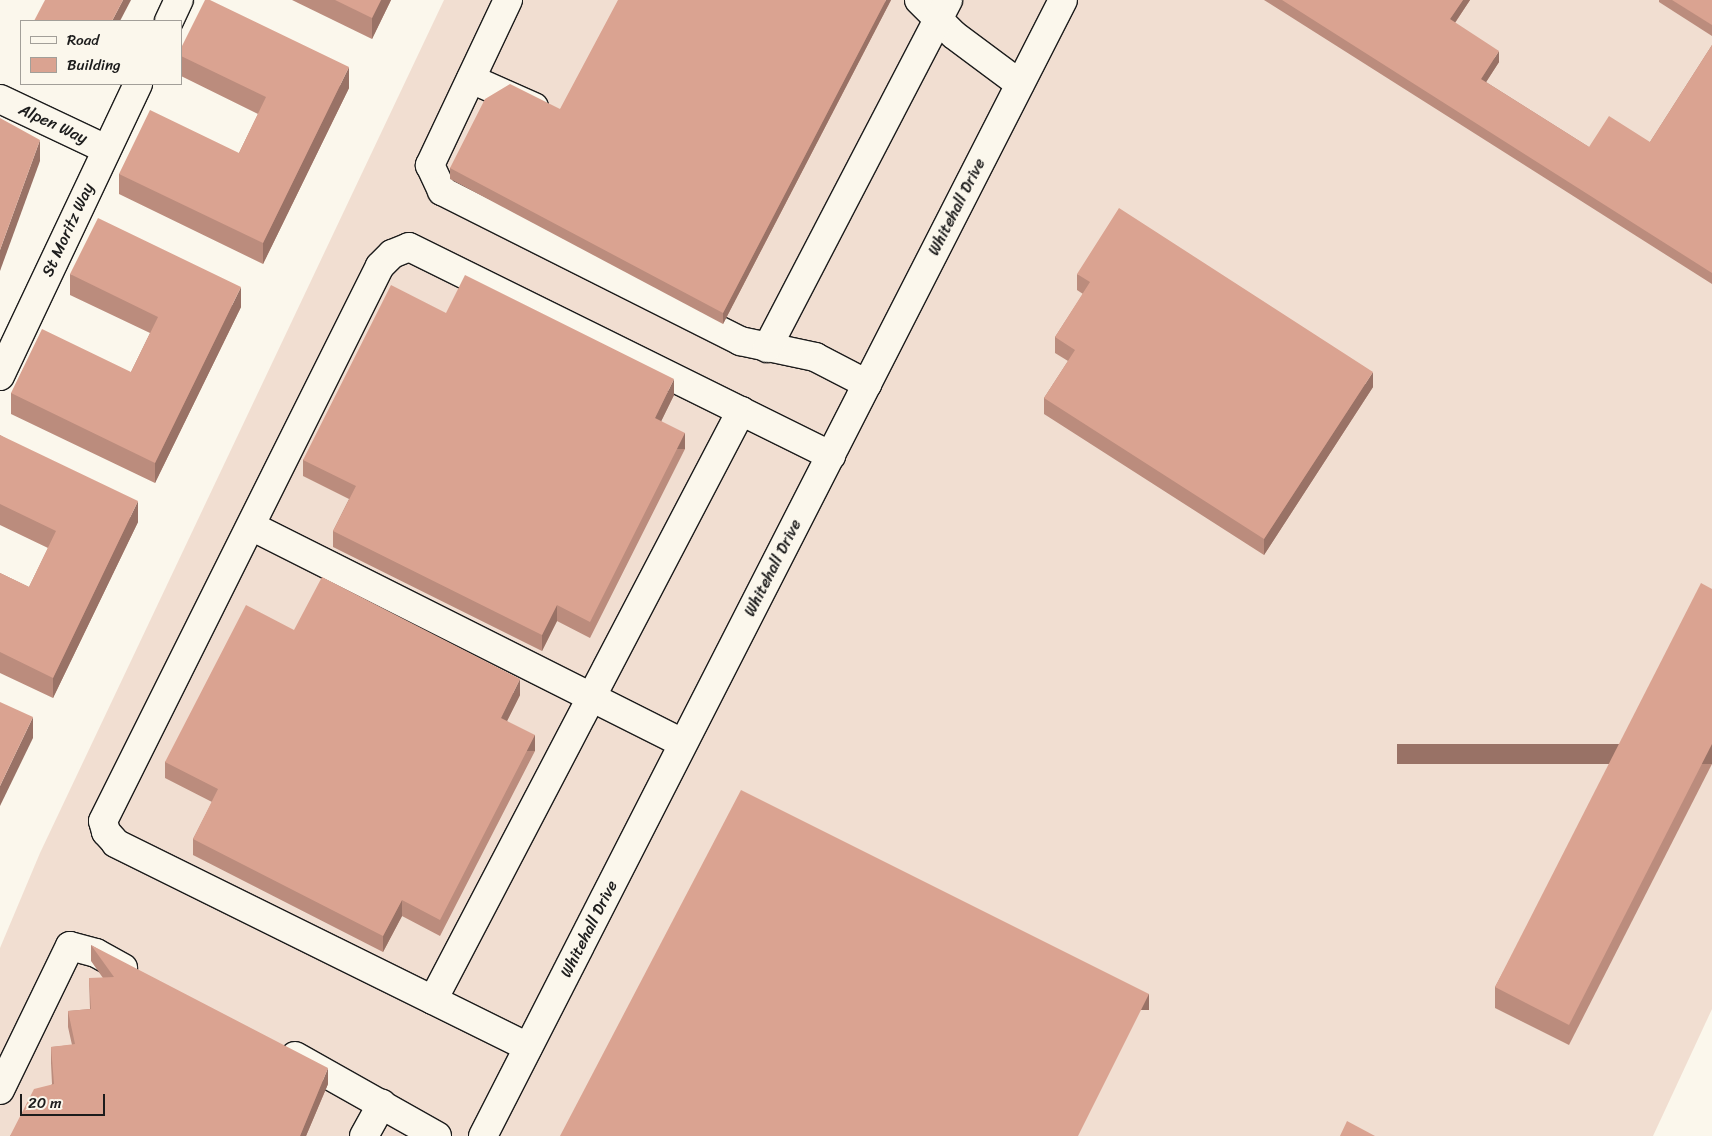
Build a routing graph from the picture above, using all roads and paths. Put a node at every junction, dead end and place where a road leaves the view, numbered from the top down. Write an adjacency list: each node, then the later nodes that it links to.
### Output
1 (179, 0): 6 (street)
2 (508, 0): 7 (street)
3 (919, 0): 5 (street)
4 (1063, 0): 8 (street, Whitehall Drive)
5 (943, 10): 8 (street); 13 (street)
6 (169, 20)
7 (471, 79): 11 (street); 13 (street)
8 (1020, 84): 15 (street, Whitehall Drive)
9 (138, 85): 12 (street, St Moritz Way)
10 (0, 99): 12 (street, Alpen Way)
11 (560, 120)
12 (106, 149): 14 (street, St Moritz Way)
13 (767, 348): 15 (street)
14 (0, 376)
15 (867, 384): 17 (street, Whitehall Drive)
16 (741, 411): 17 (street); 18 (street); 19 (street)
17 (831, 456): 20 (street, Whitehall Drive)
18 (251, 526): 19 (street); 22 (street)
19 (591, 698): 20 (street); 22 (street)
20 (684, 744): 24 (street, Whitehall Drive)
21 (148, 982): 25 (street)
22 (433, 1000): 24 (street)
23 (268, 1042): 26 (street)
24 (528, 1047): 29 (street, Whitehall Drive)
25 (0, 1090)
26 (382, 1104): 27 (street); 28 (street)
27 (364, 1136)
28 (437, 1136)
29 (483, 1136)

